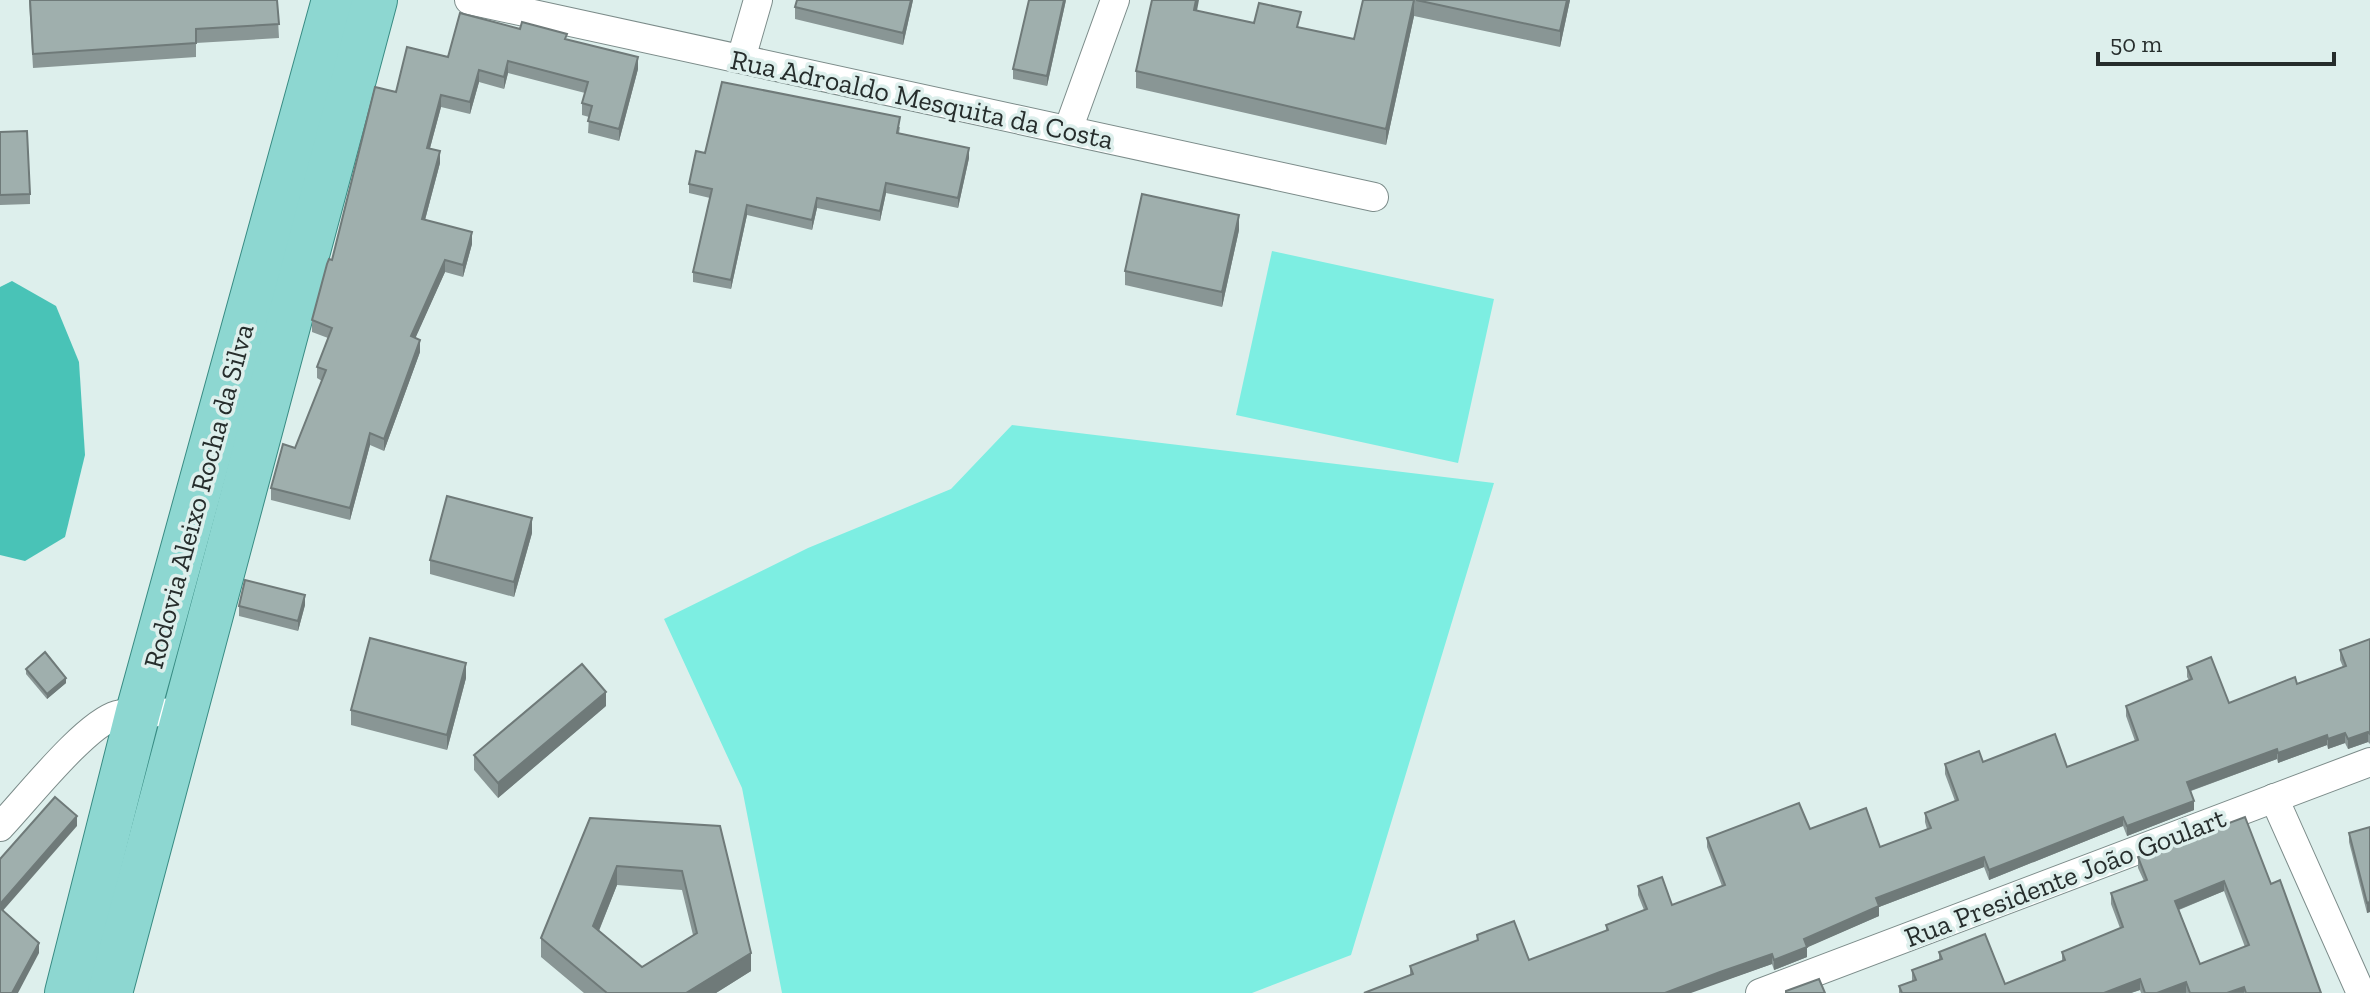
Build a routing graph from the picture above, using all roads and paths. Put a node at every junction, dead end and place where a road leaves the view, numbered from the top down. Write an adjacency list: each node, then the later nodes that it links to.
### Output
1 (334, 0): 9 (main road, Rodovia Aleixo Rocha da Silva)
2 (375, 0): 10 (main road, Rodovia Aleixo Rocha da Silva)
3 (469, 0): 6 (street, Rua Adroaldo Mesquita da Costa)
4 (758, 0): 6 (street)
5 (1115, 0): 7 (street)
6 (741, 59): 7 (street, Rua Adroaldo Mesquita da Costa)
7 (1068, 130): 8 (street, Rua Adroaldo Mesquita da Costa)
8 (1374, 197)
9 (138, 712): 10 (street); 13 (street); 14 (main road, Rodovia Aleixo Rocha da Silva)
10 (185, 714): 15 (main road, Rodovia Aleixo Rocha da Silva)
11 (2370, 762): 12 (street, Rua Presidente João Goulart)
12 (2274, 798): 16 (street, Rua Presidente João Goulart); 17 (street)
13 (0, 827)
14 (67, 993)
15 (110, 993)
16 (1760, 993)
17 (2361, 993)

